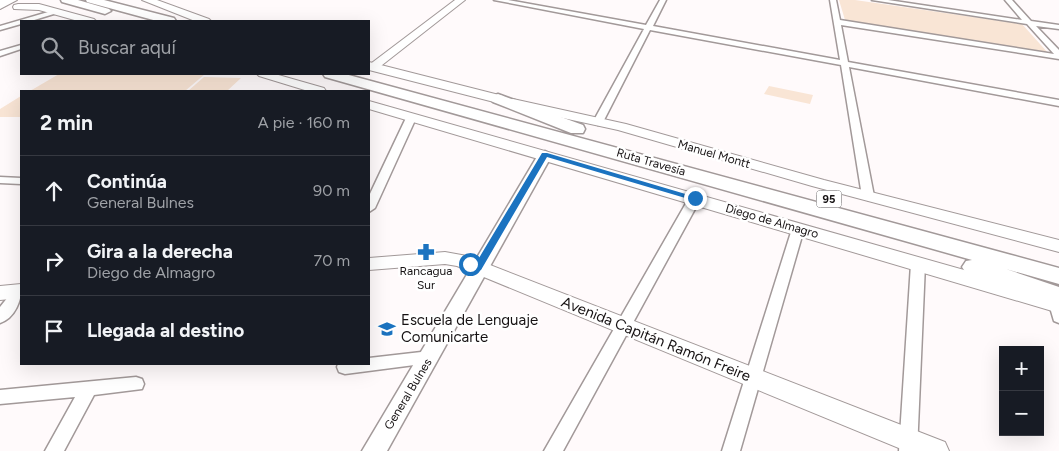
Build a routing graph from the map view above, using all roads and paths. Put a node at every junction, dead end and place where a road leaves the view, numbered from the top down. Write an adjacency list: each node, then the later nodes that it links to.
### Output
1 (4, 0): 13 (street)
2 (31, 0): 15 (main road)
3 (42, 0): 14 (main road)
4 (66, 0): 19 (highway)
5 (91, 0): 20 (highway)
6 (147, 0): 21 (main road)
7 (461, 0): 32 (main road)
8 (497, 0): 27 (street)
9 (663, 0): 27 (street)
10 (833, 0): 22 (street)
11 (875, 0): 23 (street)
12 (1008, 0): 23 (street)
13 (0, 1)
14 (15, 4): 15 (main road); 16 (main road)
15 (0, 9)
16 (55, 12): 17 (street); 18 (main road)
17 (29, 20)
18 (86, 20)
19 (138, 20)
20 (166, 20)
21 (202, 20)
22 (838, 22): 30 (street); 31 (street)
23 (1028, 22): 25 (street); 30 (street)
24 (20, 23): 26 (street)
25 (1059, 26)
26 (0, 28)
27 (648, 28): 31 (street); 42 (street)
28 (20, 47): 29 (street)
29 (0, 54)
30 (1059, 56)
31 (844, 64): 39 (street); 46 (street)
32 (370, 68)
33 (370, 69): 38 (main road)
34 (370, 69): 42 (highway, Ruta Travesía / 95)
35 (266, 75): 37 (main road)
36 (334, 75): 48 (highway, Ruta Travesía / 95)
37 (317, 90)
38 (498, 99): 42 (highway)
39 (1059, 103)
40 (370, 105): 41 (main road, Diego de Almagro)
41 (411, 118): 43 (main road, Diego de Almagro); 49 (street)
42 (598, 129): 46 (main road, Manuel Montt); 52 (highway, Ruta Travesía / 95)
43 (545, 154): 47 (main road, Diego de Almagro); 55 (street, General Bulnes)
44 (0, 180): 45 (street)
45 (20, 181)
46 (868, 196): 51 (main road, Manuel Montt)
47 (695, 198): 50 (main road, Diego de Almagro); 62 (street)
48 (790, 202): 56 (highway, Ruta Travesía / 95); 60 (highway)
49 (370, 206)
50 (798, 228): 54 (main road, Diego de Almagro); 67 (street)
51 (1059, 246)
52 (1059, 262)
53 (370, 264): 55 (main road, Avenida Capitán Ramón Freire)
54 (918, 264): 60 (main road, Diego de Almagro); 71 (street)
55 (478, 268): 62 (main road, Avenida Capitán Ramón Freire); 63 (street, General Bulnes)
56 (1059, 276)
57 (20, 291): 58 (main road)
58 (0, 292)
59 (20, 292): 61 (street)
60 (1058, 305)
61 (0, 317)
62 (623, 326): 67 (main road, Avenida Capitán Ramón Freire); 74 (street)
63 (430, 358): 64 (street); 73 (street, General Bulnes)
64 (370, 364)
65 (364, 365): 66 (street)
66 (345, 367)
67 (753, 377): 71 (main road, Avenida Capitán Ramón Freire); 75 (street)
68 (136, 384): 69 (street)
69 (89, 389): 70 (street); 72 (street)
70 (0, 397)
71 (909, 446): 76 (main road, Avenida Capitán Ramón Freire)
72 (54, 451)
73 (374, 451)
74 (553, 451)
75 (731, 451)
76 (936, 451)

